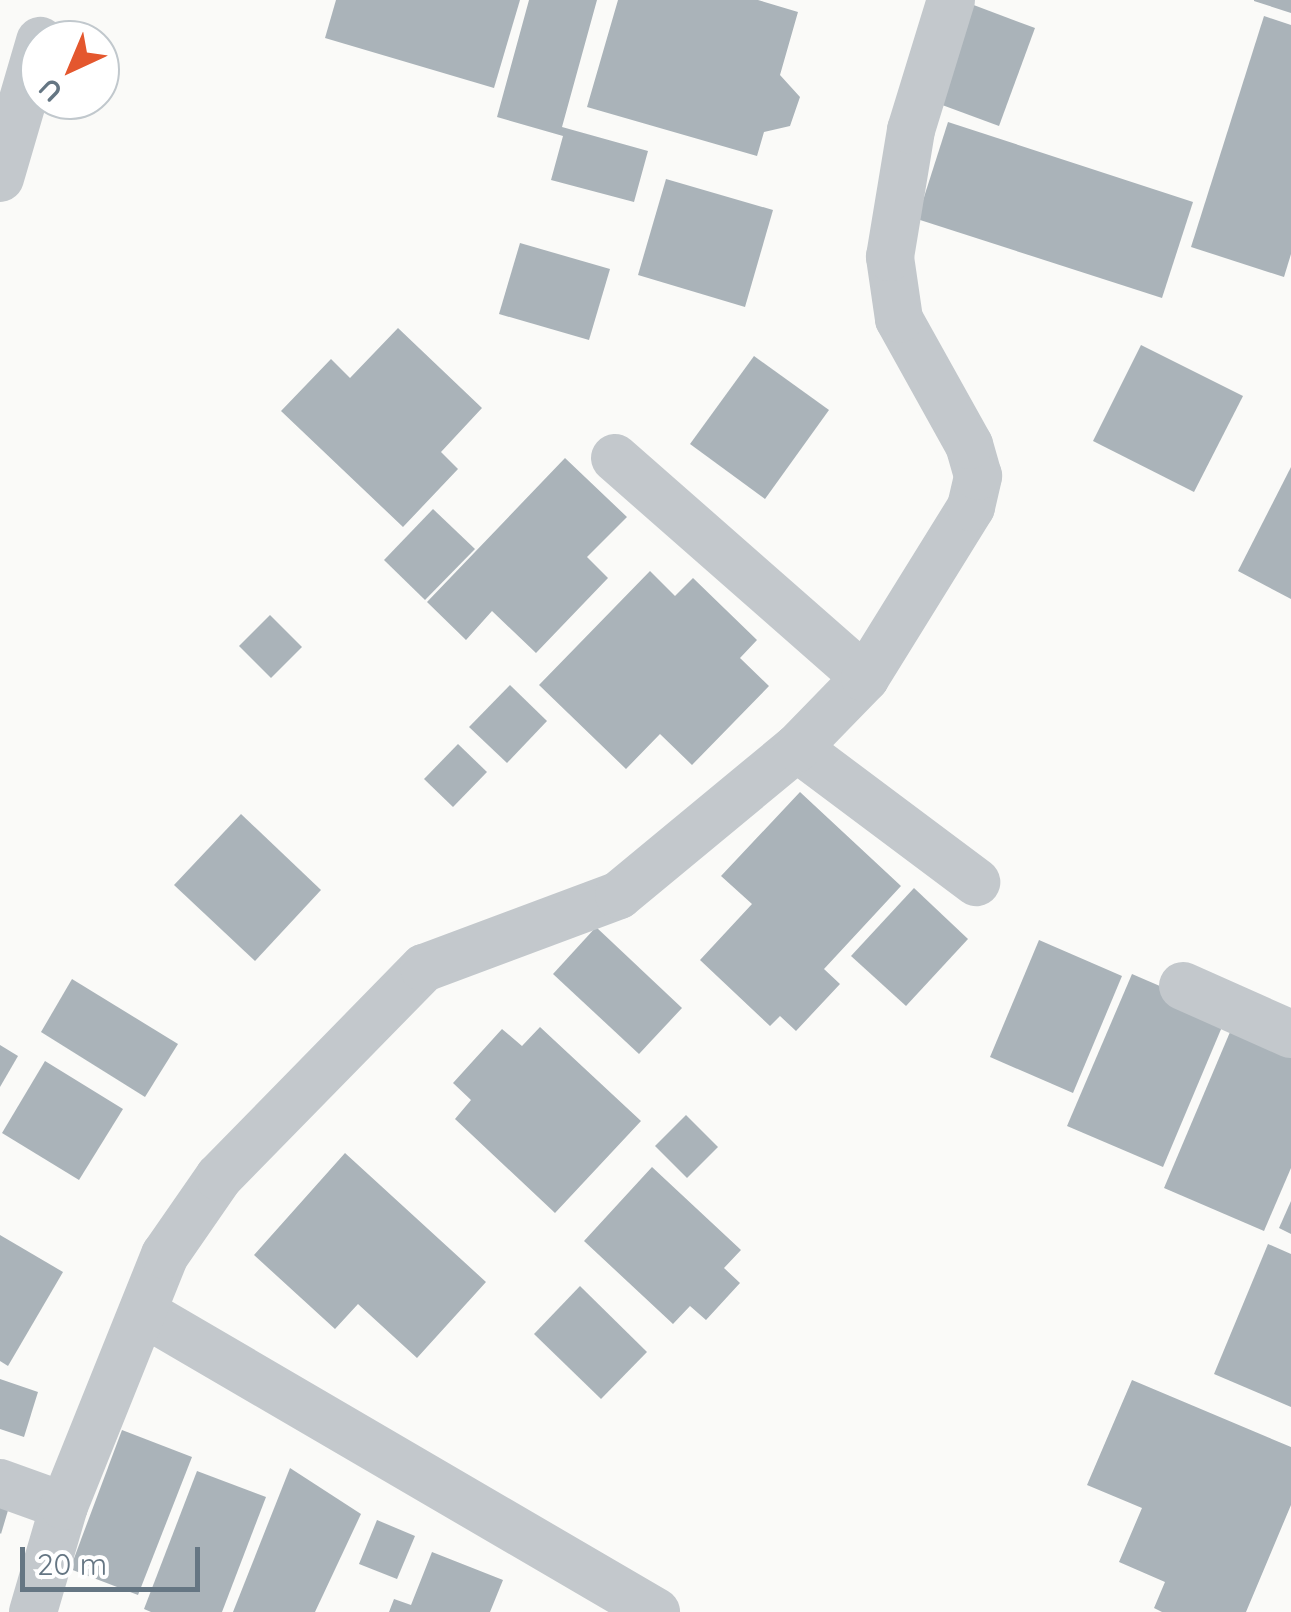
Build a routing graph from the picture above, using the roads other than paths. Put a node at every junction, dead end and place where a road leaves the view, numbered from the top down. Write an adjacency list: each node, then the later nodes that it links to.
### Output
1 (952, 0): 5 (street)
2 (20, 110): 3 (street)
3 (0, 178)
4 (615, 458): 5 (street)
5 (865, 678): 6 (street)
6 (798, 748): 7 (street); 10 (street)
7 (976, 882)
8 (1183, 986): 9 (street)
9 (1291, 1034)
10 (144, 1313): 12 (street); 14 (street)
11 (0, 1483): 12 (street)
12 (64, 1506): 13 (street)
13 (33, 1612)
14 (656, 1612)

